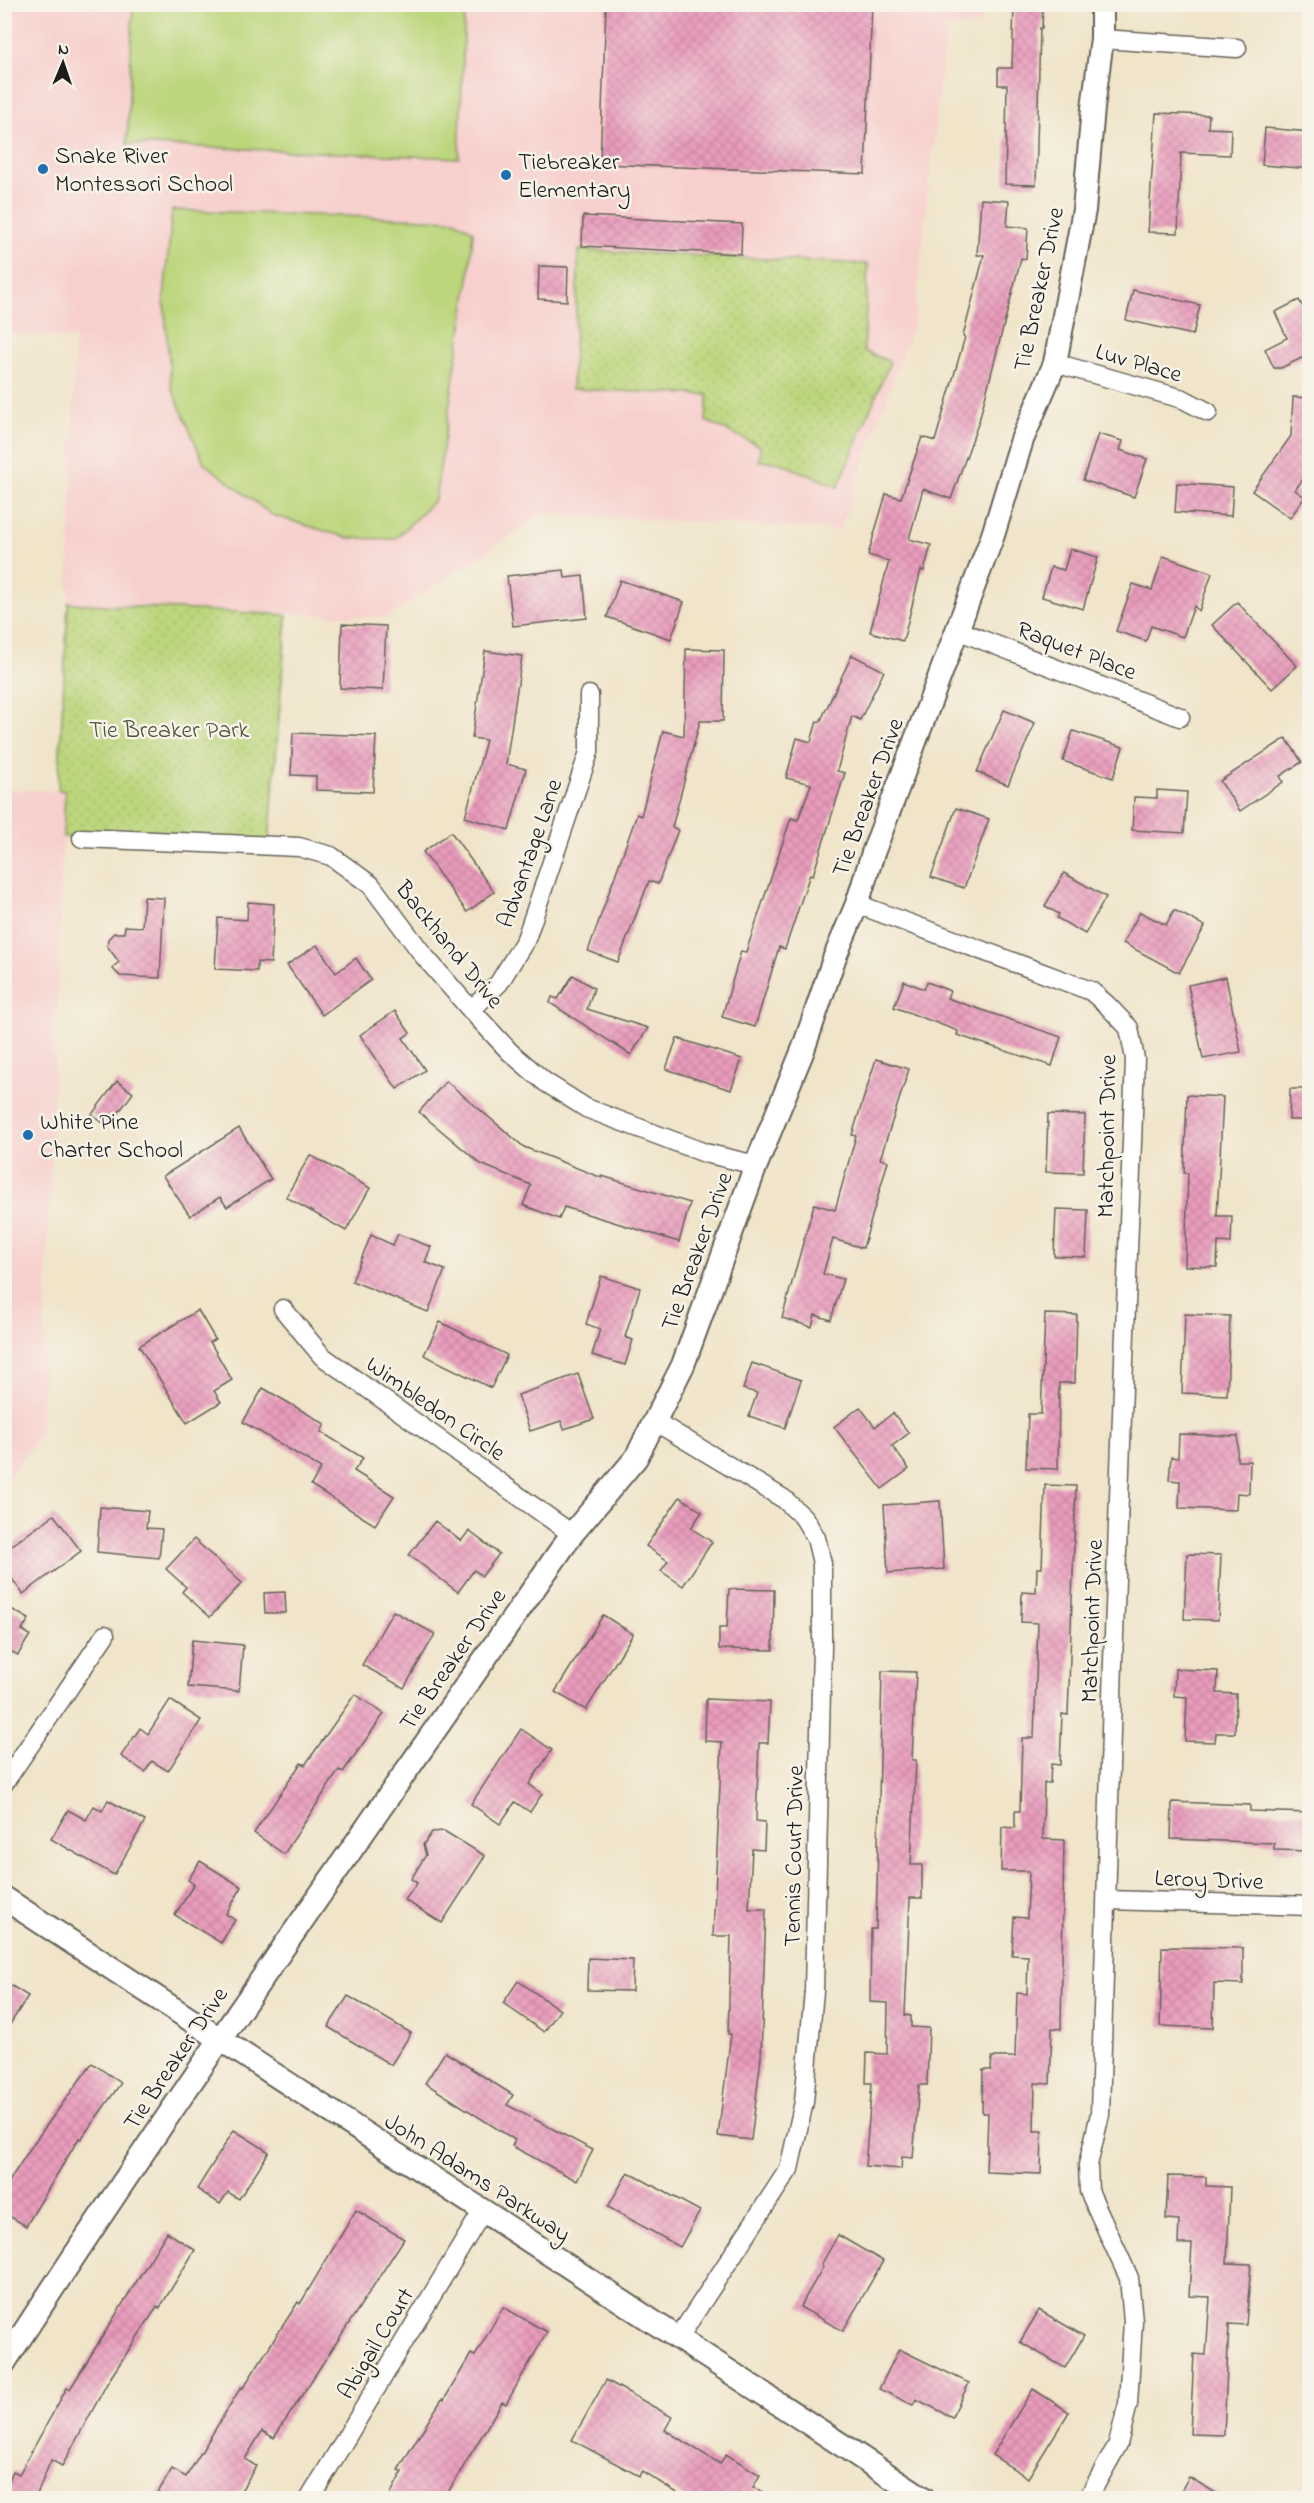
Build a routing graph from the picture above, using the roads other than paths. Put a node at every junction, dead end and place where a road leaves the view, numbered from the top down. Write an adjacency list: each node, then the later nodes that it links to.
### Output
1 (1102, 4): 2 (street, Tie Breaker Drive)
2 (1101, 39): 3 (street); 4 (street, Tie Breaker Drive)
3 (1237, 48)
4 (1055, 363): 5 (street, Luv Place); 6 (street, Tie Breaker Drive)
5 (1208, 412)
6 (957, 630): 8 (street, Raquet Place); 10 (street, Tie Breaker Drive)
7 (588, 695): 11 (street, Advantage Lane)
8 (1180, 717)
9 (82, 838): 11 (street, Backhand Drive)
10 (857, 904): 12 (street, Tie Breaker Drive); 19 (street, Matchpoint Drive)
11 (471, 1010): 12 (street, Backhand Drive)
12 (756, 1165): 14 (street, Tie Breaker Drive)
13 (283, 1309): 15 (street, Wimbledon Circle)
14 (656, 1422): 15 (street, Tie Breaker Drive); 23 (street, Tennis Court Drive)
15 (572, 1534): 21 (street, Tie Breaker Drive)
16 (105, 1635): 17 (street)
17 (4, 1783)
18 (4, 1898): 21 (street, John Adams Parkway)
19 (1107, 1900): 20 (street, Leroy Drive); 27 (street, Matchpoint Drive)
20 (1310, 1906)
21 (219, 2040): 22 (street, John Adams Parkway); 24 (street, Tie Breaker Drive)
22 (482, 2211): 23 (street, John Adams Parkway); 25 (street, Abigail Court)
23 (677, 2340): 26 (street, John Adams Parkway)
24 (4, 2363)
25 (310, 2499)
26 (922, 2499)
27 (1088, 2499)

